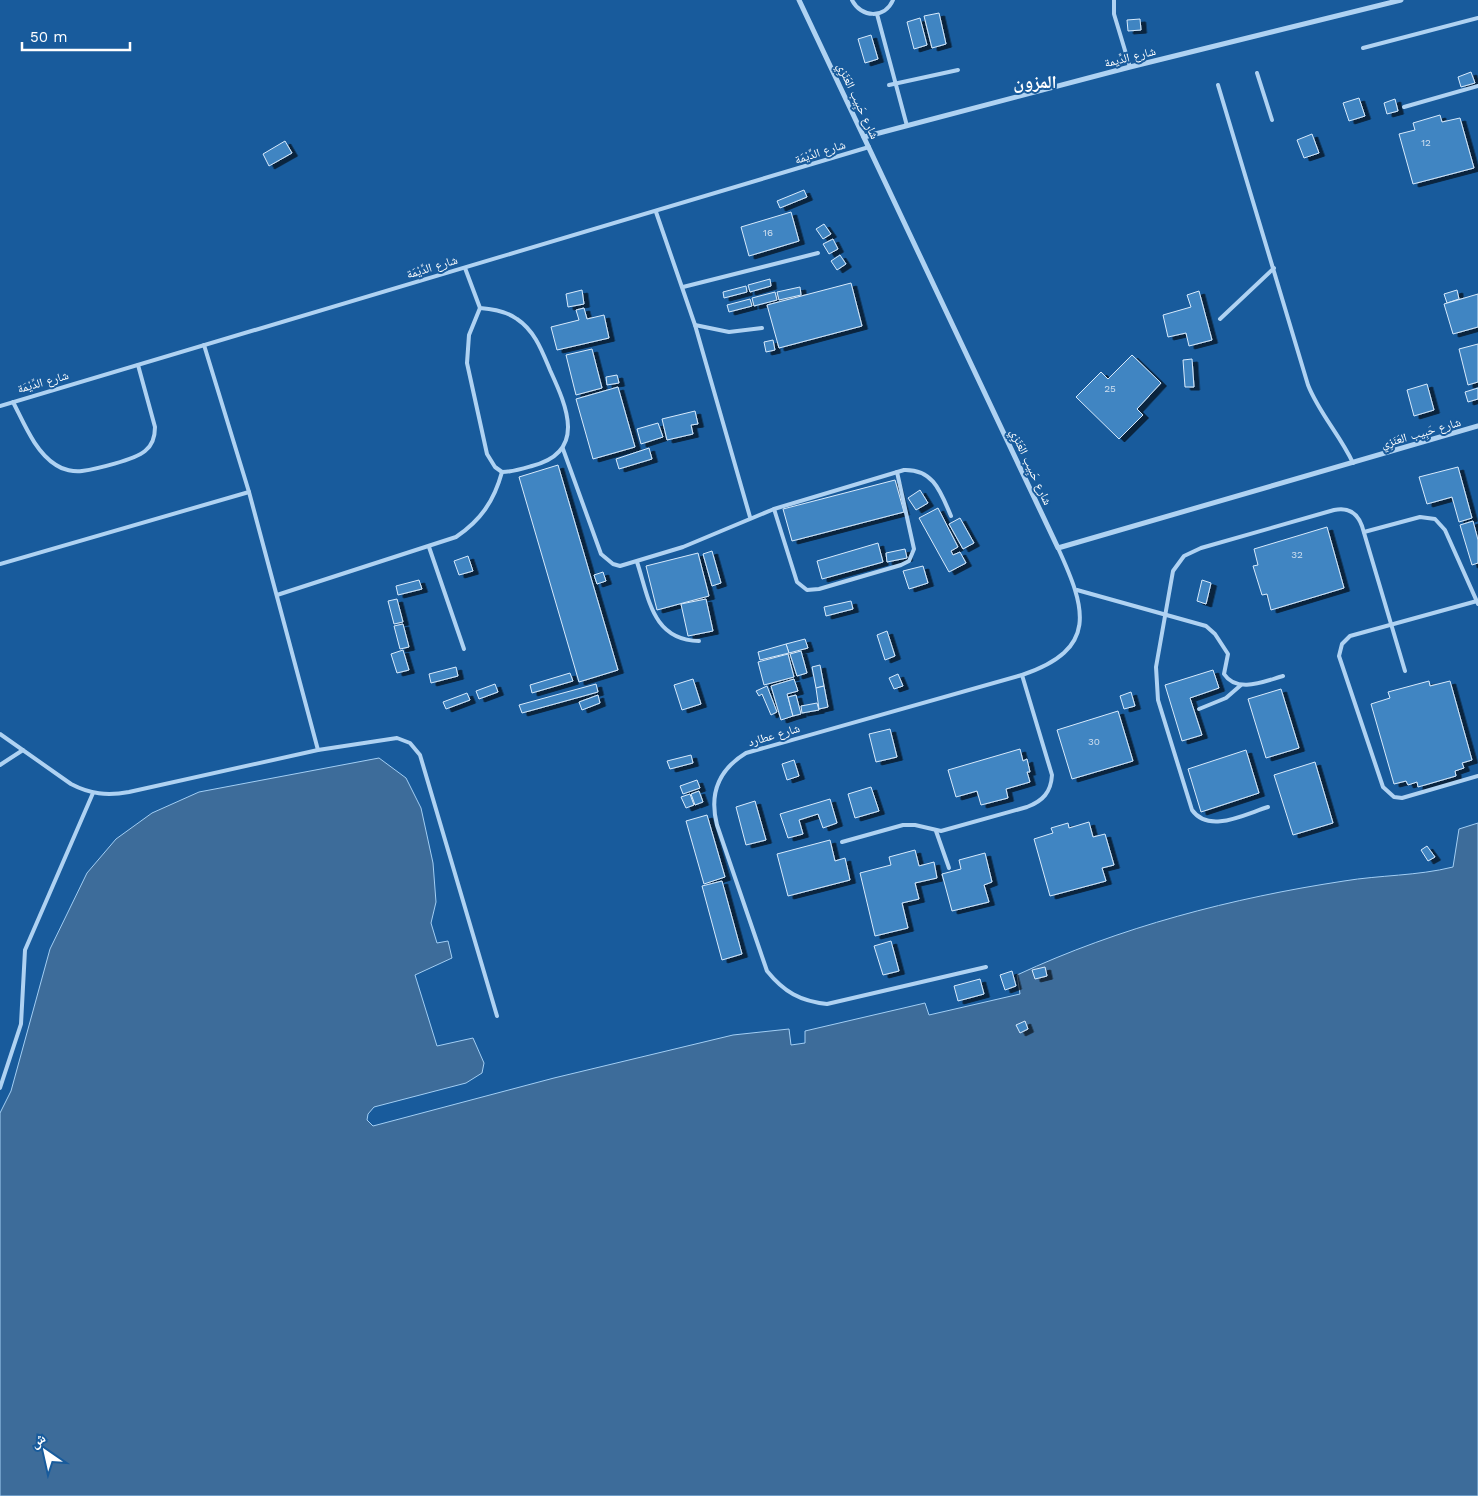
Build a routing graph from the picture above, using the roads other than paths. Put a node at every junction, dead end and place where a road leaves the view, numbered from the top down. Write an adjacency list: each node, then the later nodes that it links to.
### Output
1 (799, 0): 19 (street, شارع حَبِيب العَنَزِي)
2 (852, 0): 6 (lane)
3 (893, 0): 6 (lane)
4 (1114, 0): 9 (lane)
5 (1401, 0): 9 (street, شارع الدِّيمة)
6 (877, 14): 12 (lane)
7 (1478, 18): 8 (lane)
8 (1364, 48)
9 (1130, 67): 18 (street, شارع الدِّيمة)
10 (958, 70): 12 (lane)
11 (1257, 73): 17 (lane)
12 (896, 84): 13 (lane); 18 (lane)
13 (889, 85)
14 (1218, 85): 24 (lane)
15 (1478, 86): 16 (lane)
16 (1404, 107)
17 (1272, 120)
18 (907, 126): 19 (street, شارع الدِّيمة)
19 (864, 137): 20 (street, شارع حَبِيب العَنَزِي)
20 (869, 147): 21 (lane, شارع الدِّيْمَة); 45 (street, شارع حَبِيب العَنَزِي)
21 (656, 212): 23 (lane, شارع الدِّيْمَة); 25 (lane)
22 (818, 253): 25 (lane)
23 (465, 268): 26 (lane); 30 (lane, شارع الدِّيْمَة)
24 (1274, 268): 27 (lane); 36 (lane)
25 (683, 287): 28 (lane)
26 (480, 308): 35 (lane); 37 (lane)
27 (1220, 319)
28 (695, 325): 29 (lane); 42 (lane)
29 (762, 328)
30 (204, 345): 31 (lane, شارع الدِّيْمَة); 39 (lane)
31 (138, 365): 32 (lane, شارع الدِّيْمَة); 32 (lane)
32 (13, 402): 33 (lane, شارع الدِّيْمَة)
33 (0, 406)
34 (1478, 426): 36 (street, شارع حَبِيب العَنَزِي)
35 (563, 449): 37 (lane); 46 (lane)
36 (1353, 463): 45 (street, شارع حَبِيب العَنَزِي)
37 (502, 472): 44 (lane)
38 (896, 472): 40 (lane); 40 (lane); 41 (lane)
39 (249, 492): 47 (lane); 49 (lane)
40 (774, 508): 42 (lane)
41 (952, 516)
42 (750, 517): 46 (lane)
43 (1364, 532): 50 (lane); 51 (lane); 52 (lane)
44 (430, 547): 49 (lane); 54 (lane)
45 (1058, 548): 48 (lane, شارع عطارد)
46 (637, 562): 53 (lane)
47 (0, 564)
48 (1077, 590): 51 (lane); 56 (lane, شارع عطارد)
49 (276, 595): 62 (lane)
50 (1478, 602): 52 (lane)
51 (1164, 614): 58 (lane); 66 (lane)
52 (1390, 624): 55 (lane); 64 (lane)
53 (699, 641)
54 (464, 649)
55 (1405, 671)
56 (1022, 675): 67 (lane); 70 (lane, شارع عطارد)
57 (1283, 676): 58 (lane)
58 (1241, 684): 59 (lane)
59 (1198, 709)
60 (0, 734): 61 (lane)
61 (23, 750): 63 (lane); 65 (lane)
62 (318, 750): 65 (lane); 71 (lane)
63 (0, 765)
64 (1478, 776)
65 (93, 793): 72 (lane)
66 (1268, 807)
67 (936, 831): 68 (lane); 69 (lane)
68 (842, 842)
69 (949, 868)
70 (986, 967)
71 (497, 1016)
72 (0, 1088)

